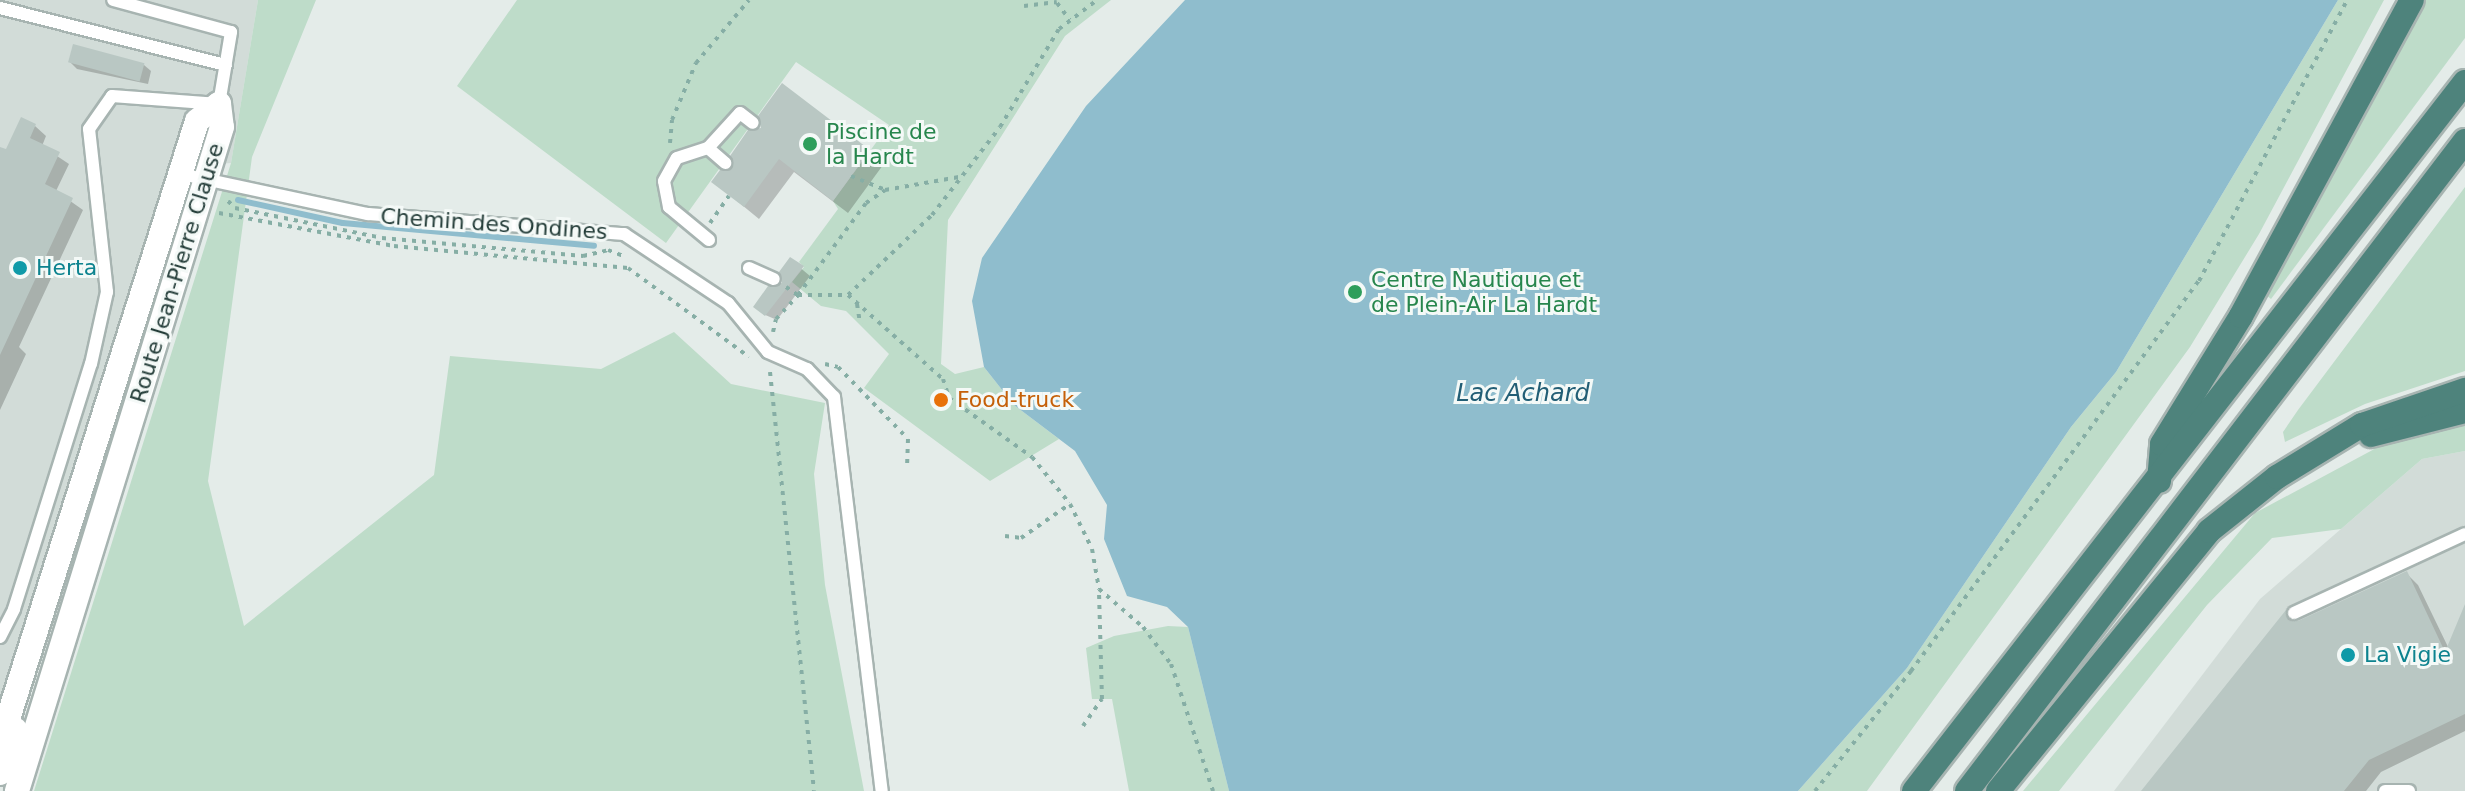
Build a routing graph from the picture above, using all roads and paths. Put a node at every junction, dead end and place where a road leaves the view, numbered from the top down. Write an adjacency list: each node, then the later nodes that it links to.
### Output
1 (113, 0): 10 (lane)
2 (749, 0): 17 (path)
3 (1097, 0): 9 (path)
4 (2347, 0): 56 (path)
5 (2412, 0): 41 (highway)
6 (1058, 1): 7 (path); 9 (path)
7 (1024, 6)
8 (0, 8): 10 (lane)
9 (1070, 20): 20 (path)
10 (226, 65): 12 (lane)
11 (2465, 82): 41 (highway)
12 (219, 104): 18 (street, Route Jean-Pierre Clause); 21 (street, Route Jean-Pierre Clause); 47 (lane)
13 (753, 123): 15 (lane)
14 (2465, 141): 58 (highway)
15 (708, 148): 16 (lane); 17 (lane)
16 (725, 163)
17 (667, 169): 26 (lane)
18 (181, 174): 21 (lane, Chemin des Ondines); 48 (street, Route Jean-Pierre Clause)
19 (851, 176): 22 (path)
20 (961, 176): 22 (path); 30 (path)
21 (205, 182): 25 (street, Route Jean-Pierre Clause); 34 (lane, Chemin des Ondines)
22 (885, 190): 29 (path)
23 (729, 196): 24 (path)
24 (721, 207)
25 (197, 209): 36 (path); 52 (street, Route Jean-Pierre Clause)
26 (709, 240)
27 (749, 268): 28 (lane)
28 (774, 279)
29 (798, 295): 30 (path); 32 (path)
30 (848, 295): 31 (path)
31 (857, 302): 33 (path); 42 (path)
32 (776, 319)
33 (860, 324)
34 (768, 352): 36 (path); 54 (lane, Chemin des Ondines)
35 (810, 361): 40 (path)
36 (770, 373): 53 (path)
37 (2465, 390): 39 (highway)
38 (2465, 411): 39 (highway)
39 (2333, 442): 59 (highway)
40 (907, 467)
41 (2159, 481): 57 (highway)
42 (1070, 504): 43 (path); 45 (path)
43 (1005, 536)
44 (2460, 536): 46 (lane)
45 (1099, 589): 49 (path); 55 (path)
46 (2294, 613)
47 (0, 637)
48 (8, 719): 50 (street, Route Jean-Pierre Clause); 51 (street, Route Jean-Pierre Clause)
49 (1083, 726)
50 (0, 744)
51 (0, 773)
52 (17, 791)
53 (814, 791)
54 (882, 791)
55 (1213, 791)
56 (1815, 791)
57 (1914, 791)
58 (1967, 791)
59 (1998, 791)
60 (2385, 791): 61 (lane)
61 (2409, 791)

